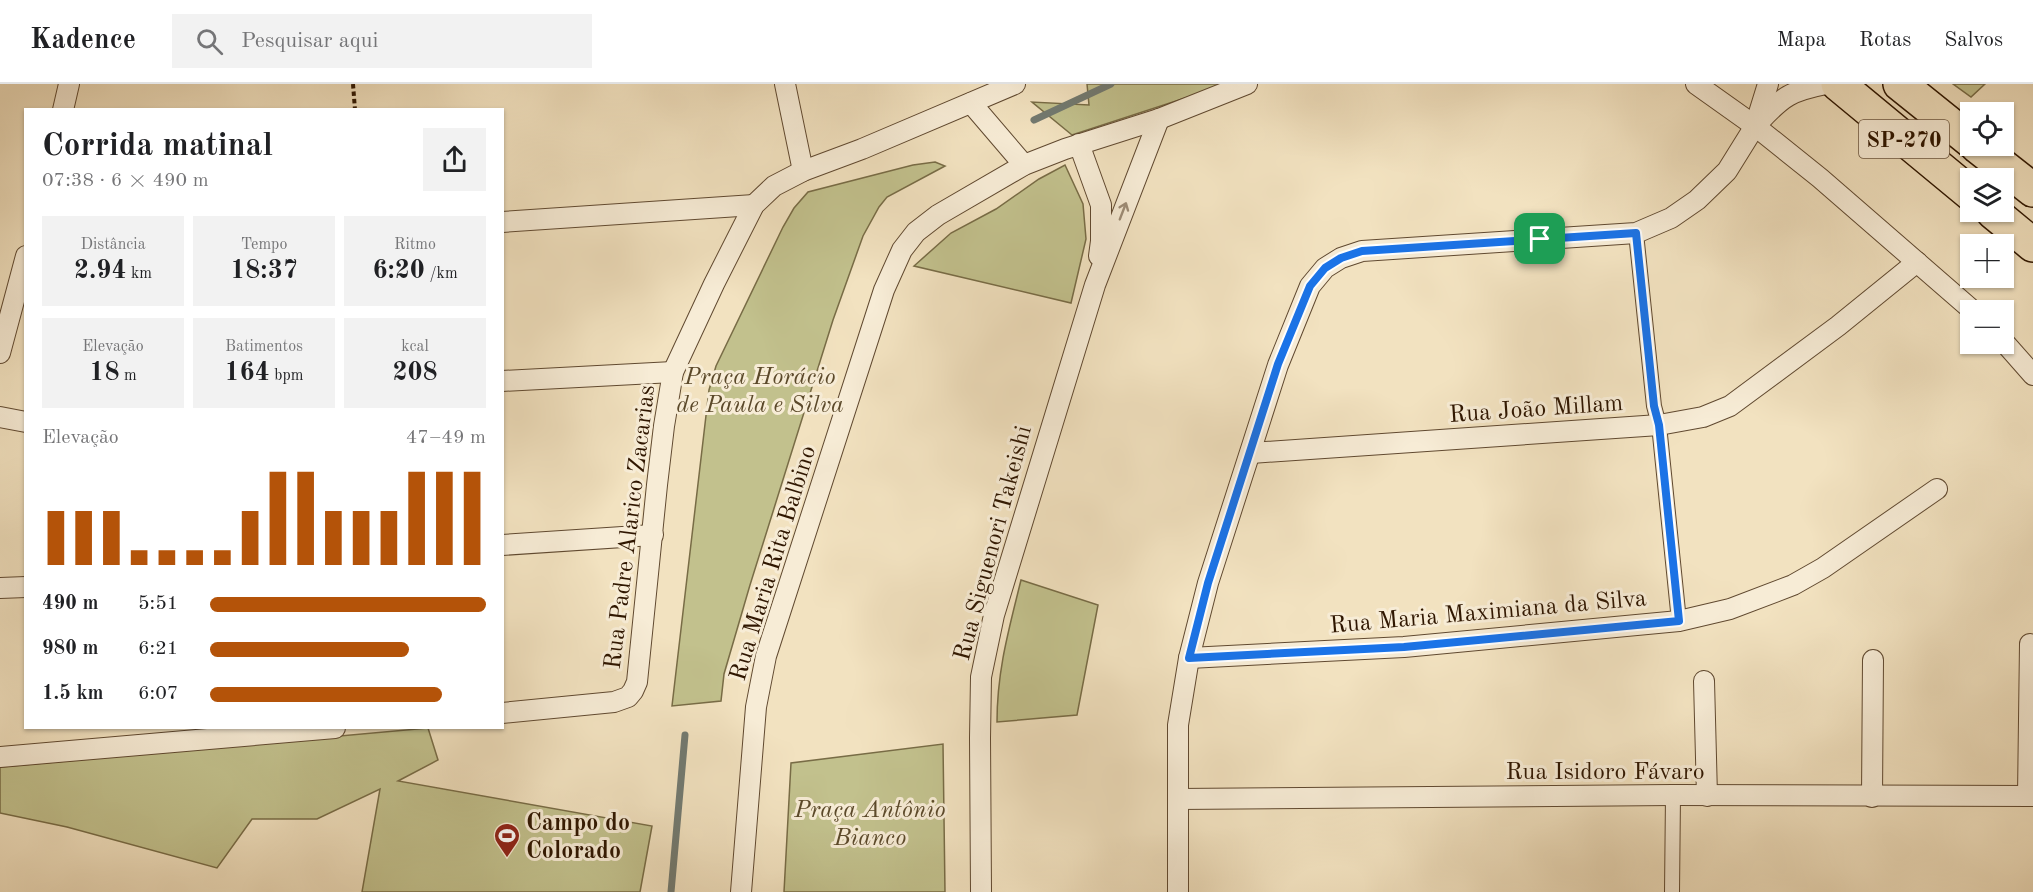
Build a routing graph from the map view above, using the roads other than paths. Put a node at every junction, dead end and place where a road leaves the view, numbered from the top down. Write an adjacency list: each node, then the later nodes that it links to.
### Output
1 (69, 84): 11 (street)
2 (785, 84): 18 (street)
3 (1015, 84): 10 (street, Rua Padre Alarico Zacarias)
4 (1247, 84): 12 (street, Rua Maria Rita Balbino)
5 (1696, 84): 13 (street)
6 (1768, 84): 13 (street)
7 (1826, 84): 13 (street)
8 (1838, 84): 19 (highway, SP-270)
9 (1900, 84): 14 (highway, SP-270)
10 (972, 103): 17 (street); 18 (street, Rua Padre Alarico Zacarias)
11 (63, 108)
12 (1159, 119): 15 (street, Rua Maria Rita Balbino); 28 (street, Rua Siguenori Takeishi, one-way to 12)
13 (1755, 126): 24 (street); 26 (street)
14 (1960, 132)
15 (1079, 144): 17 (street, Rua Maria Rita Balbino); 28 (street, Rua Siguenori Takeishi)
16 (1990, 156): 20 (highway, SP-270)
17 (1024, 165): 57 (street, Rua Maria Rita Balbino)
18 (803, 171): 21 (street, Rua Padre Alarico Zacarias)
19 (1960, 185)
20 (2033, 190)
21 (754, 205): 22 (street); 32 (street, Rua Padre Alarico Zacarias)
22 (504, 222)
23 (2005, 222): 25 (highway)
24 (1636, 233): 37 (street); 38 (street)
25 (2033, 245)
26 (1917, 262): 29 (street); 37 (street, Rua João Millam)
27 (24, 263): 30 (street)
28 (1095, 285): 58 (street, Rua Siguenori Takeishi)
29 (1960, 300)
30 (0, 353)
31 (2014, 353): 33 (street)
32 (673, 372): 34 (street); 40 (street, Rua Padre Alarico Zacarias)
33 (2033, 375)
34 (504, 381)
35 (0, 417): 36 (street)
36 (24, 422)
37 (1659, 425): 38 (street, Rua João Millam); 44 (street)
38 (1251, 453): 46 (street)
39 (1937, 489): 44 (street, Rua Maria Maximiana da Silva)
40 (653, 534): 41 (street); 49 (street, Rua Padre Alarico Zacarias)
41 (504, 545)
42 (24, 587): 43 (street)
43 (0, 588)
44 (1679, 621): 46 (street, Rua Maria Maximiana da Silva)
45 (2030, 644): 54 (street)
46 (1189, 658): 56 (street)
47 (1874, 660): 55 (street)
48 (1704, 681): 53 (street)
49 (504, 713)
50 (323, 729): 51 (street)
51 (0, 757)
52 (1673, 795): 53 (street, Rua Isidoro Fávaro); 56 (street, Rua Isidoro Fávaro); 60 (street)
53 (1707, 796): 55 (street, Rua Isidoro Fávaro)
54 (2031, 796): 55 (street, Rua Isidoro Fávaro)
55 (1872, 797)
56 (1178, 799): 59 (street)
57 (741, 892)
58 (981, 892)
59 (1178, 892)
60 (1672, 892)

